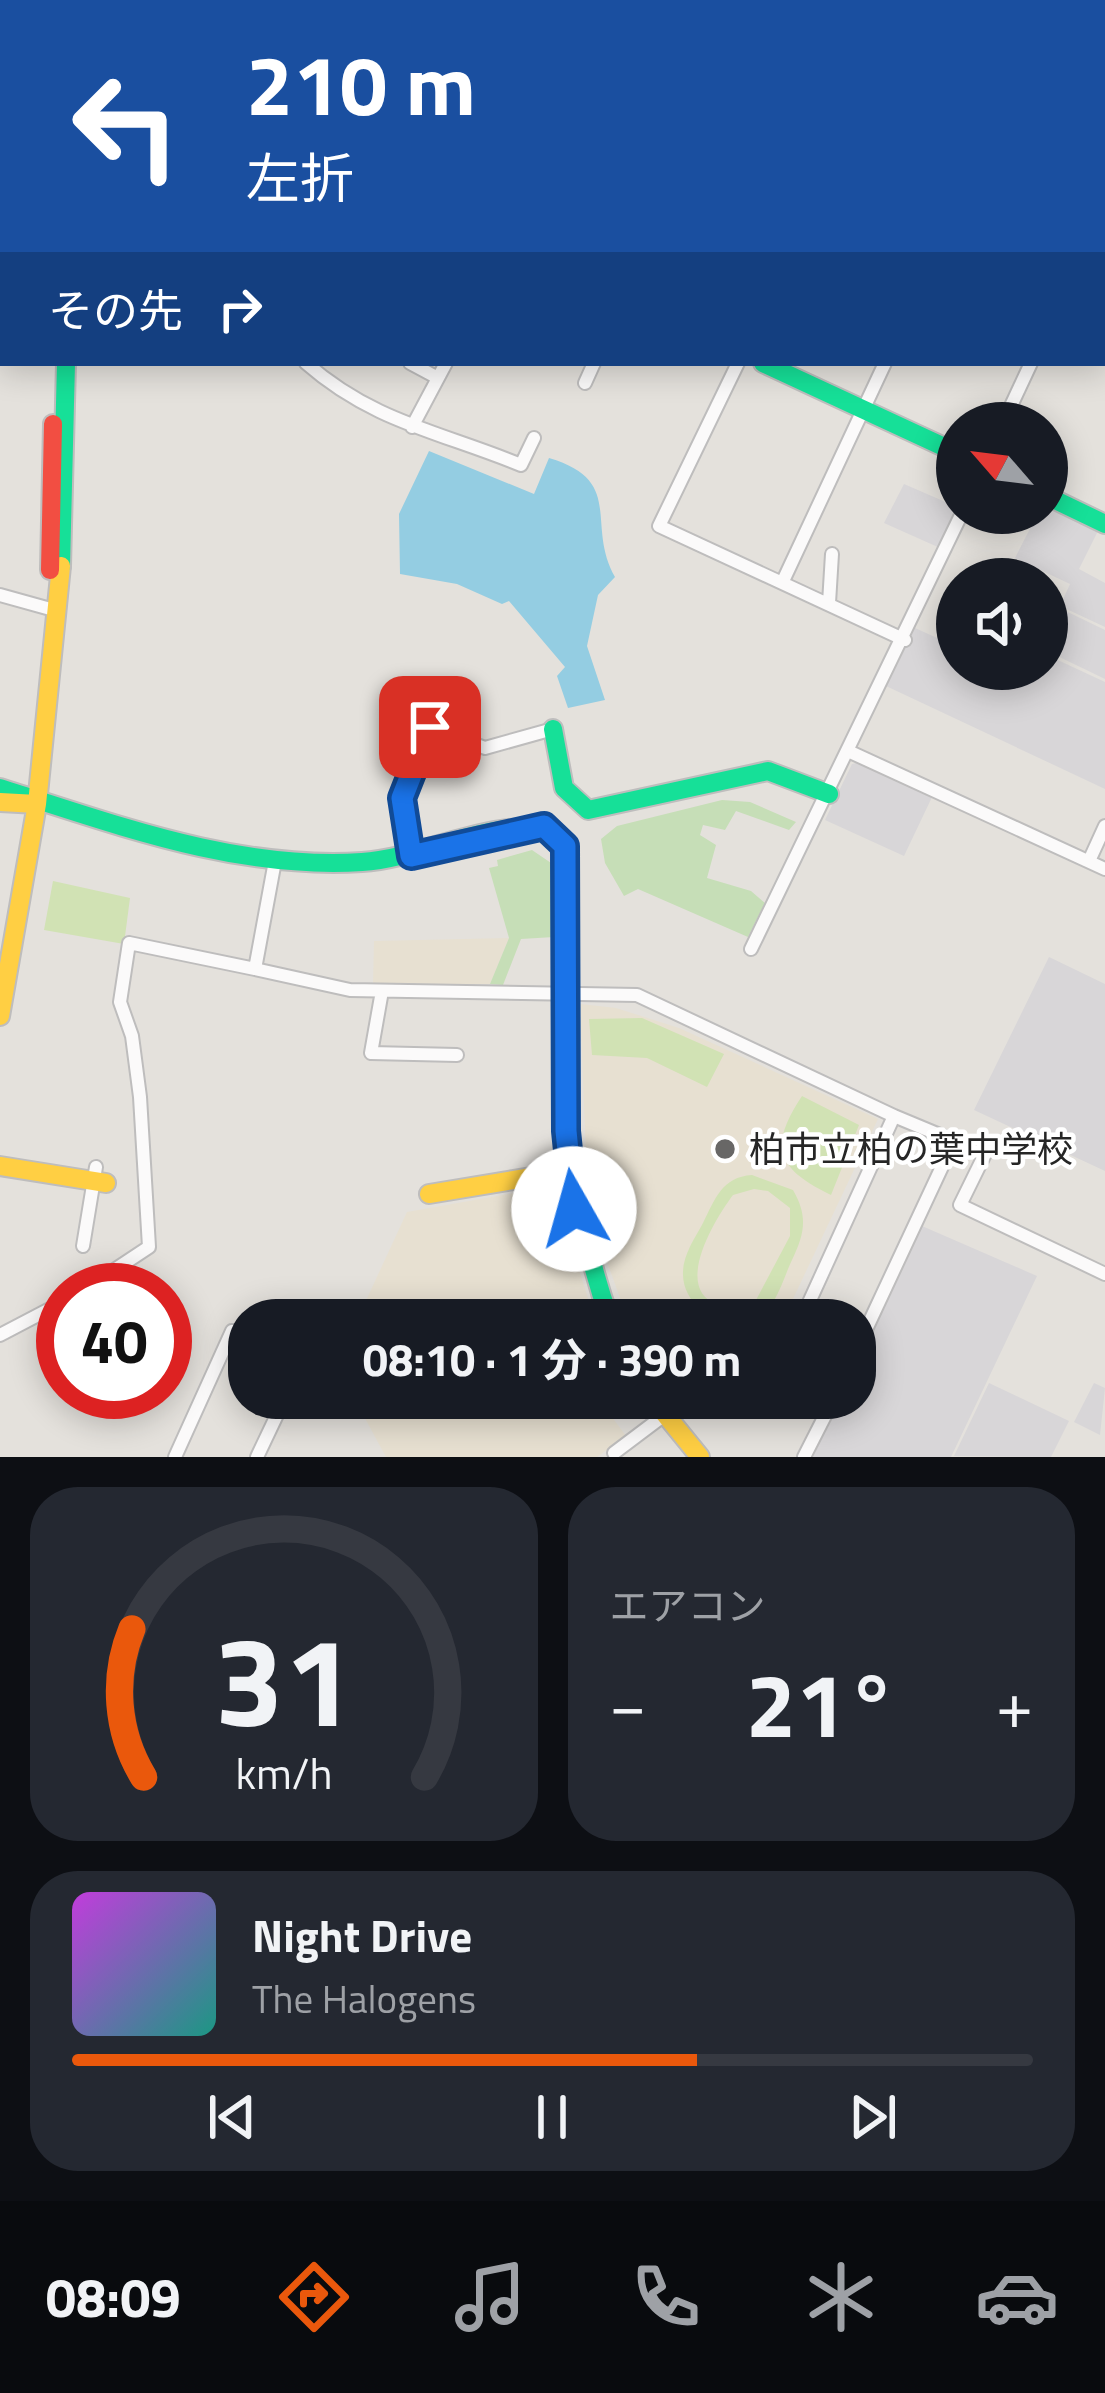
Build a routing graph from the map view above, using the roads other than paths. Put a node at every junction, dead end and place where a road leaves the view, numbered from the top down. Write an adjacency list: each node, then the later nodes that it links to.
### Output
1 (54, 366): 25 (street)
2 (66, 366): 25 (street)
3 (309, 366): 15 (street)
4 (415, 366): 11 (street)
5 (444, 366): 11 (street)
6 (593, 366): 12 (street)
7 (737, 366): 22 (street)
8 (770, 366): 14 (street)
9 (883, 366): 14 (street)
10 (1030, 366): 13 (street)
11 (438, 379): 15 (street)
12 (585, 383)
13 (1013, 402)
14 (863, 410): 17 (street); 22 (street)
15 (412, 428): 16 (street)
16 (534, 438)
17 (936, 443)
18 (1068, 506): 19 (street)
19 (1105, 524)
20 (952, 534): 26 (street)
21 (832, 554): 24 (street)
22 (783, 581): 24 (street)
23 (0, 596): 25 (street)
24 (829, 603): 26 (street)
25 (54, 610): 32 (street)
26 (904, 640): 28 (street)
27 (553, 729): 30 (street); 34 (street)
28 (848, 751): 30 (street); 36 (street)
29 (0, 788): 32 (street)
30 (829, 794): 38 (street)
31 (0, 802): 32 (street)
32 (37, 804): 35 (street); 42 (street)
33 (1105, 826): 36 (street)
34 (411, 856): 35 (street); 41 (street)
35 (275, 861): 39 (street)
36 (1089, 861): 37 (street)
37 (1105, 869)
38 (752, 949)
39 (255, 969): 40 (street); 51 (street)
40 (382, 991): 41 (street); 43 (street)
41 (565, 991): 44 (street); 47 (street)
42 (0, 1016)
43 (457, 1054)
44 (894, 1115): 54 (street); 55 (street)
45 (987, 1150): 52 (street)
46 (0, 1166): 48 (street)
47 (568, 1172): 49 (street); 53 (street)
48 (98, 1177): 50 (street)
49 (429, 1194)
50 (83, 1246)
51 (125, 1263)
52 (1105, 1274)
53 (602, 1299)
54 (811, 1299)
55 (876, 1308)
56 (36, 1316): 57 (street)
57 (0, 1335)
58 (228, 1340): 64 (street)
59 (275, 1419): 65 (street)
60 (659, 1419): 63 (street)
61 (667, 1419): 66 (street)
62 (823, 1419): 67 (street)
63 (613, 1456)
64 (175, 1457)
65 (257, 1457)
66 (700, 1457)
67 (804, 1457)

